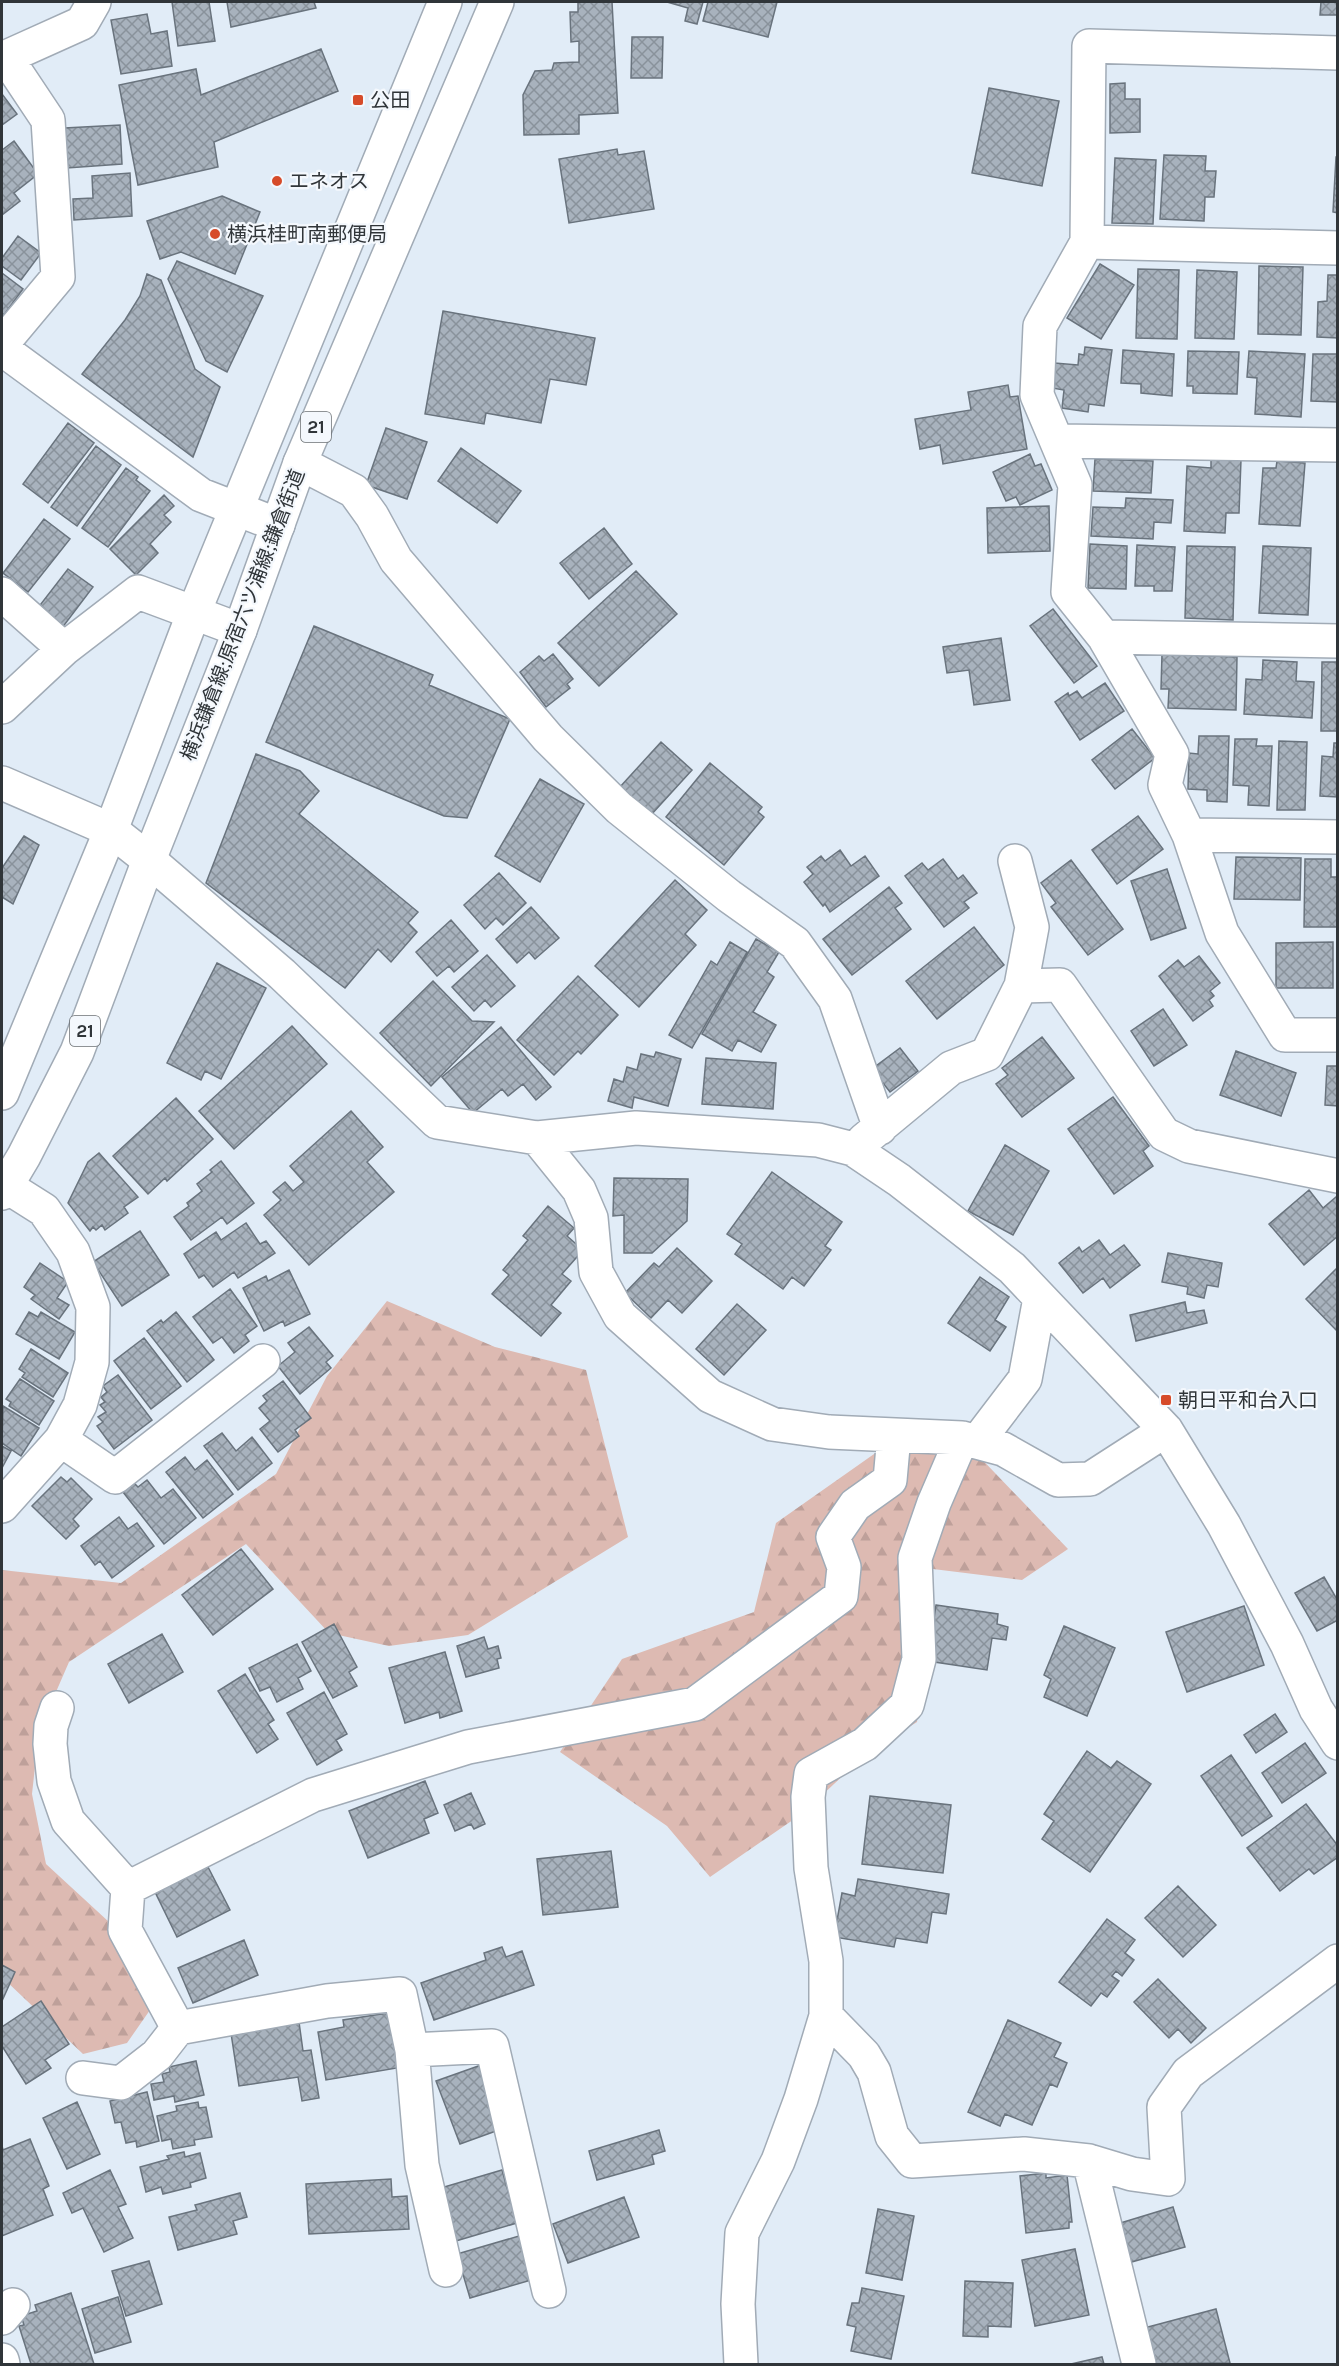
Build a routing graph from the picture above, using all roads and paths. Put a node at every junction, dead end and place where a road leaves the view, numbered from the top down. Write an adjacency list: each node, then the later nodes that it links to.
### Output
1 (94, 2): 5 (street)
2 (446, 2): 13 (street, 21)
3 (497, 2): 12 (street, 横浜鎌倉線;原宿六ツ浦線;鎌倉街道 / 21)
4 (1338, 53): 6 (street)
5 (4, 58): 8 (street)
6 (1087, 242): 7 (street); 10 (street)
7 (1338, 248)
8 (2, 344)
9 (2, 349): 13 (street)
10 (1058, 441): 11 (street); 18 (street)
11 (1338, 445)
12 (300, 463): 14 (street, 横浜鎌倉線;原宿六ツ浦線;鎌倉街道 / 21); 31 (street)
13 (237, 509): 14 (street); 16 (street, 21)
14 (278, 525): 17 (street, 横浜鎌倉線;原宿六ツ浦線;鎌倉街道 / 21)
15 (2, 594): 20 (street)
16 (194, 612): 17 (street); 20 (street); 23 (street, 21)
17 (240, 630): 26 (street, 横浜鎌倉線;原宿六ツ浦線;鎌倉街道 / 21)
18 (1104, 638): 19 (street); 24 (street)
19 (1338, 641)
20 (64, 650): 21 (street)
21 (2, 707)
22 (2, 783): 23 (street)
23 (111, 830): 26 (street); 30 (street, 21)
24 (1189, 835): 25 (street); 29 (street)
25 (1338, 837)
26 (150, 860): 32 (street); 35 (street, 横浜鎌倉線;原宿六ツ浦線;鎌倉街道 / 21)
27 (1015, 861): 28 (street)
28 (1021, 986): 31 (street); 34 (street)
29 (1338, 1035)
30 (2, 1093)
31 (880, 1128): 33 (street)
32 (537, 1138): 33 (street); 39 (street)
33 (853, 1149): 36 (street)
34 (1338, 1176)
35 (4, 1190): 40 (street)
36 (1040, 1298): 38 (street); 41 (street)
37 (263, 1361): 40 (street)
38 (1166, 1430): 41 (street); 44 (street)
39 (894, 1436): 41 (street); 45 (street)
40 (61, 1440): 42 (street)
41 (969, 1440): 47 (street)
42 (2, 1506)
43 (57, 1708): 45 (street)
44 (1338, 1743)
45 (128, 1888): 48 (street)
46 (1338, 1961): 51 (street)
47 (826, 2016): 51 (street); 56 (street)
48 (178, 2028): 49 (street); 50 (street)
49 (412, 2050): 52 (street); 53 (street)
50 (83, 2078)
51 (1089, 2161): 57 (street)
52 (446, 2270)
53 (549, 2291)
54 (2, 2360): 55 (street)
55 (3, 2364)
56 (741, 2364)
57 (1139, 2364)

